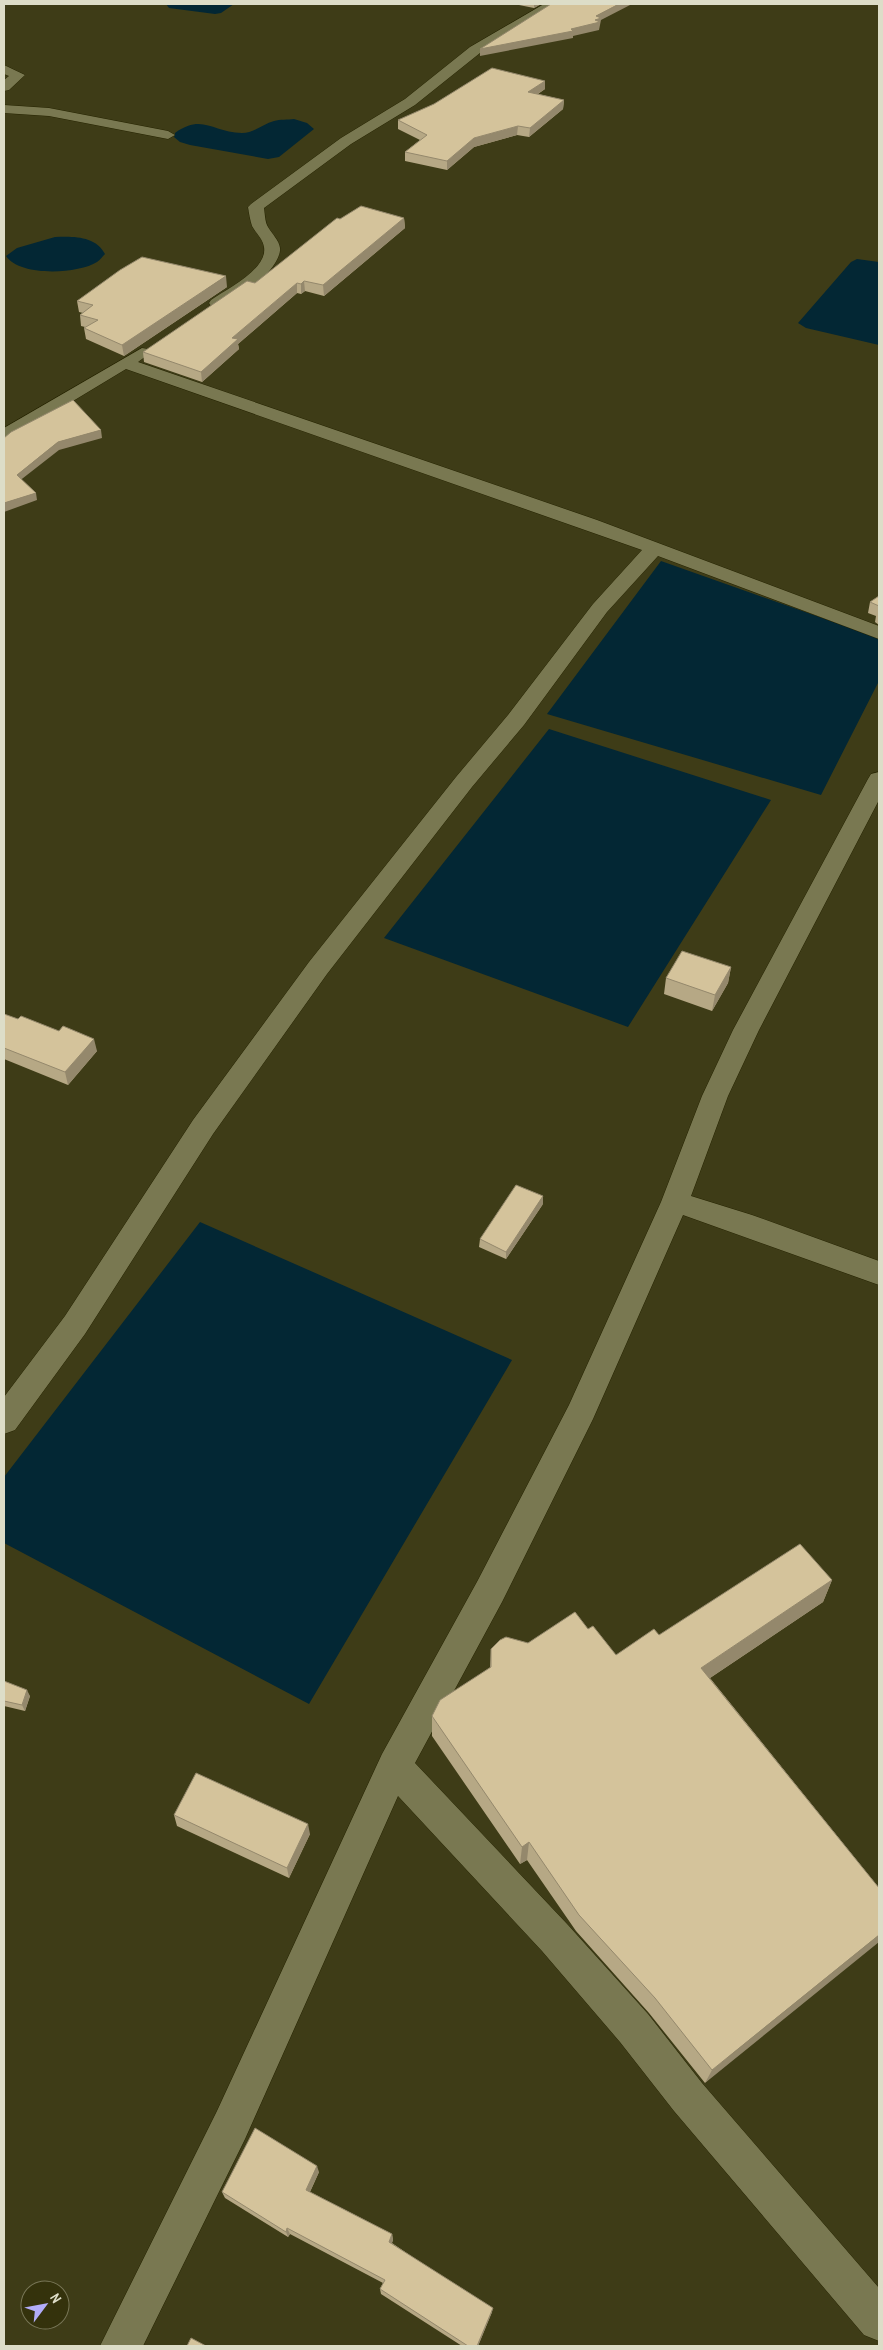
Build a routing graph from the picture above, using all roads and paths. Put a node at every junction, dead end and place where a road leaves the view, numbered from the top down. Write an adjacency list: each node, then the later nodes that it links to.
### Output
1 (552, 4): 6 (street)
2 (4, 70): 3 (street)
3 (4, 88)
4 (4, 109): 5 (street)
5 (168, 135)
6 (201, 314)
7 (152, 347): 8 (street)
8 (127, 364): 9 (street); 10 (street)
9 (4, 435)
10 (655, 548): 11 (street); 15 (street)
11 (879, 633)
12 (879, 779): 13 (street)
13 (675, 1202): 14 (street); 16 (street)
14 (879, 1273)
15 (4, 1421)
16 (394, 1766): 17 (street); 18 (street)
17 (879, 2320)
18 (121, 2346)

